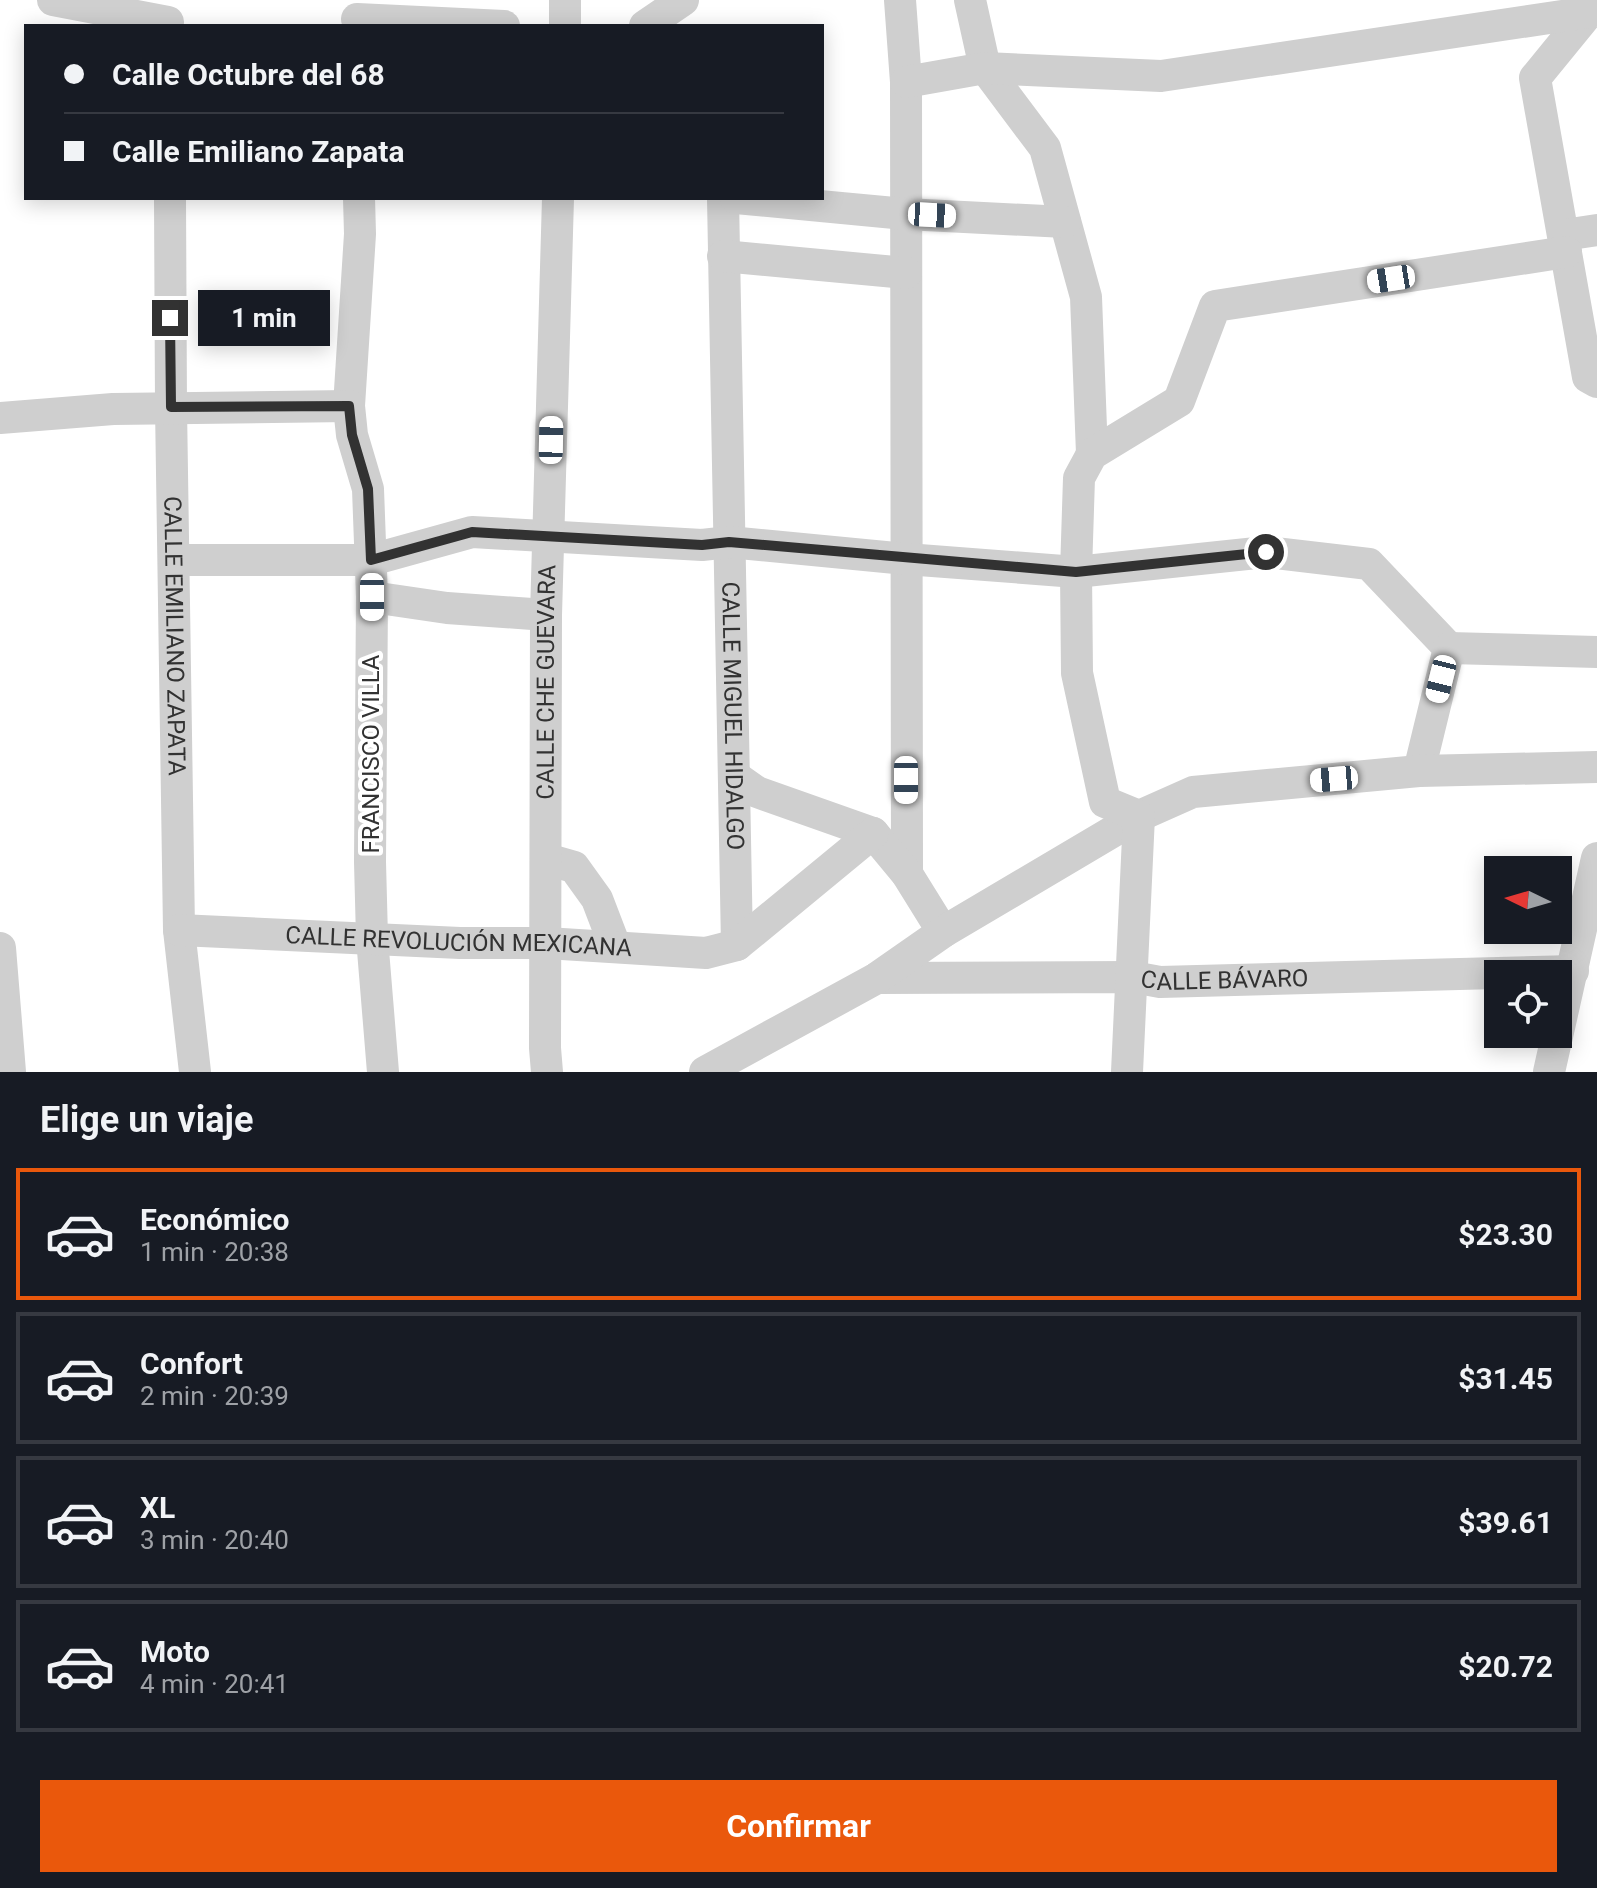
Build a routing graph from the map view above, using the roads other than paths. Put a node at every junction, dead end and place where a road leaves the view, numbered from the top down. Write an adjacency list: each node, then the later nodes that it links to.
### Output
1 (53, 0): 8 (street)
2 (565, 0): 10 (street)
3 (683, 0): 11 (street)
4 (900, 0): 13 (street)
5 (970, 0): 12 (street)
6 (1593, 7): 12 (street); 22 (street)
7 (357, 15): 9 (street)
8 (169, 16)
9 (477, 24)
10 (565, 24)
11 (648, 24)
12 (985, 68): 13 (street); 20 (street)
13 (906, 82): 19 (street)
14 (170, 200): 27 (street, CALLE EMILIANO ZAPATA)
15 (359, 200): 26 (street, FRANCISCO VILLA)
16 (558, 200): 30 (street, CALLE CHE GUEVARA)
17 (723, 200): 23 (street, CALLE MIGUEL HIDALGO)
18 (757, 200): 19 (street)
19 (905, 214): 20 (street); 24 (street)
20 (1065, 222): 29 (street)
21 (1597, 230): 22 (street)
22 (1565, 244): 25 (street); 29 (street)
23 (723, 256): 24 (street); 31 (street, CALLE MIGUEL HIDALGO)
24 (906, 273): 32 (street)
25 (1592, 380)
26 (349, 406): 27 (street); 34 (street, FRANCISCO VILLA)
27 (171, 407): 28 (street); 33 (street, CALLE EMILIANO ZAPATA)
28 (0, 418)
29 (1092, 454): 35 (street)
30 (548, 536): 31 (street); 34 (street); 37 (street, CALLE CHE GUEVARA)
31 (729, 542): 32 (street); 42 (street, CALLE MIGUEL HIDALGO)
32 (906, 559): 35 (street); 47 (street)
33 (174, 560): 34 (street); 48 (street, CALLE EMILIANO ZAPATA)
34 (371, 560): 36 (street, FRANCISCO VILLA)
35 (1076, 572): 38 (street); 43 (street)
36 (372, 597): 37 (street); 50 (street, FRANCISCO VILLA)
37 (546, 615): 46 (street, CALLE CHE GUEVARA)
38 (1449, 648): 39 (street); 41 (street)
39 (1597, 652)
40 (1597, 767): 41 (street)
41 (1419, 771): 43 (street)
42 (734, 776): 44 (street); 52 (street, CALLE MIGUEL HIDALGO)
43 (1139, 816): 49 (street); 56 (street)
44 (873, 833): 47 (street); 52 (street)
45 (1597, 858): 55 (street)
46 (546, 859): 51 (street, CALLE CHE GUEVARA); 53 (street)
47 (907, 874): 49 (street)
48 (179, 930): 50 (street, CALLE REVOLUCIÓN MEXICANA); 59 (street, CALLE EMILIANO ZAPATA)
49 (943, 932): 57 (street)
50 (372, 938): 51 (street, CALLE REVOLUCIÓN MEXICANA); 60 (street, FRANCISCO VILLA)
51 (546, 943): 53 (street, CALLE REVOLUCIÓN MEXICANA); 61 (street, CALLE CHE GUEVARA)
52 (737, 945): 53 (street, CALLE REVOLUCIÓN MEXICANA)
53 (615, 946)
54 (0, 948): 58 (street)
55 (1573, 971): 56 (street, CALLE BÁVARO); 64 (street)
56 (1133, 977): 57 (street, CALLE BÁVARO); 63 (street)
57 (877, 978): 62 (street)
58 (10, 1072)
59 (195, 1072)
60 (383, 1072)
61 (547, 1072)
62 (706, 1072)
63 (1127, 1072)
64 (1549, 1072)

